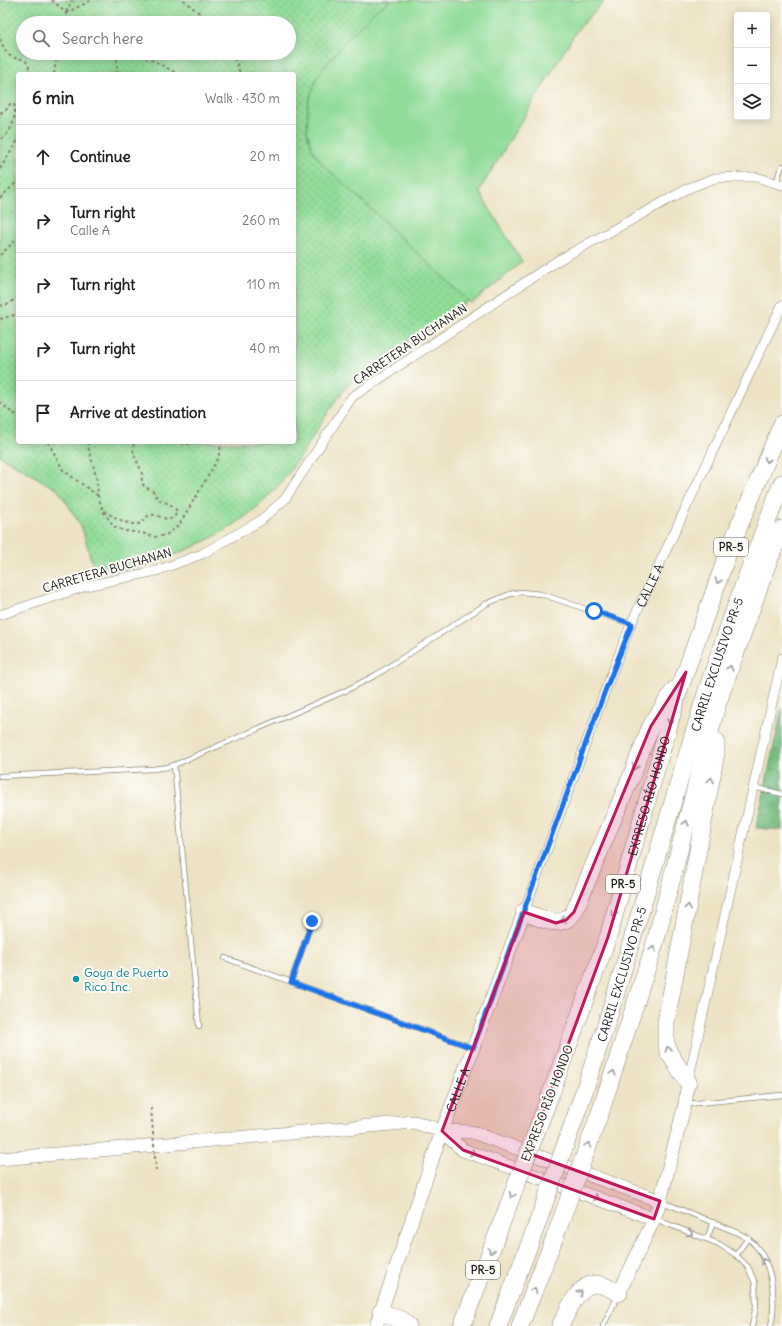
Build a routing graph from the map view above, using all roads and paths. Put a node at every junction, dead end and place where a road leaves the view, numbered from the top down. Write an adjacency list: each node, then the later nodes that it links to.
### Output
1 (52, 0): 5 (path)
2 (72, 0): 5 (path)
3 (92, 0): 5 (path)
4 (183, 0): 7 (path)
5 (66, 13): 6 (path)
6 (66, 16)
7 (203, 16)
8 (0, 39): 9 (path)
9 (16, 58)
10 (24, 60): 15 (path)
11 (56, 60): 16 (path)
12 (117, 60): 17 (path)
13 (152, 60): 18 (path)
14 (235, 60): 19 (path)
15 (30, 72)
16 (54, 72)
17 (117, 72)
18 (174, 72)
19 (240, 72)
20 (0, 113): 21 (path)
21 (0, 140)
22 (16, 143): 24 (path)
23 (782, 166): 26 (lane)
24 (0, 169)
25 (16, 183): 27 (path)
26 (779, 184): 46 (street, CARRETERA BUCHANAN)
27 (0, 198)
28 (16, 240): 29 (path)
29 (0, 255)
30 (16, 298): 32 (path)
31 (782, 305): 47 (street, CALLE A)
32 (0, 306)
33 (16, 315): 34 (path)
34 (0, 319)
35 (0, 402): 36 (path)
36 (16, 414)
37 (782, 424): 49 (highway, EXPRESO RÍO HONDO / PR-5, one-way to 49)
38 (49, 444): 43 (path)
39 (88, 444): 43 (path)
40 (134, 444): 44 (path)
41 (222, 444): 44 (path)
42 (782, 483): 78 (highway, CARRIL EXCLUSIVO PR-5, bridge)
43 (98, 496): 44 (path)
44 (104, 511)
45 (782, 529): 50 (highway, one-way to 45)
46 (0, 615)
47 (632, 624): 51 (lane); 55 (street, CALLE A)
48 (782, 658): 53 (street)
49 (686, 672): 55 (highway, one-way to 55); 77 (highway, EXPRESO RÍO HONDO / PR-5, one-way to 77, bridge)
50 (717, 705): 61 (highway, one-way to 50); 79 (highway, one-way to 50, bridge)
51 (174, 765): 52 (lane); 59 (lane)
52 (0, 776)
53 (753, 788): 54 (lane); 61 (street)
54 (782, 794)
55 (524, 912): 60 (street, CALLE A)
56 (312, 921): 58 (lane)
57 (225, 958): 58 (lane)
58 (291, 982): 60 (lane)
59 (199, 1026)
60 (473, 1048): 65 (street, CALLE A)
61 (688, 1082): 63 (street)
62 (782, 1095): 63 (lane)
63 (685, 1104): 68 (street)
64 (151, 1108): 67 (path, bridge)
65 (442, 1131): 66 (street); 68 (street); 69 (street, one-way to 69); 75 (street, CALLE A)
66 (0, 1160)
67 (156, 1170)
68 (660, 1201): 69 (street); 70 (lane)
69 (654, 1219): 72 (lane, one-way to 72); 74 (street)
70 (713, 1222): 71 (lane); 72 (lane)
71 (748, 1238): 73 (lane); 83 (lane, one-way to 71)
72 (707, 1239): 73 (lane)
73 (736, 1254): 82 (lane)
74 (619, 1293): 80 (highway, one-way to 74); 81 (lane)
75 (379, 1319): 76 (highway)
76 (408, 1326)
77 (462, 1326)
78 (498, 1326)
79 (520, 1326)
80 (560, 1326)
81 (603, 1326)
82 (752, 1326)
83 (771, 1326)

